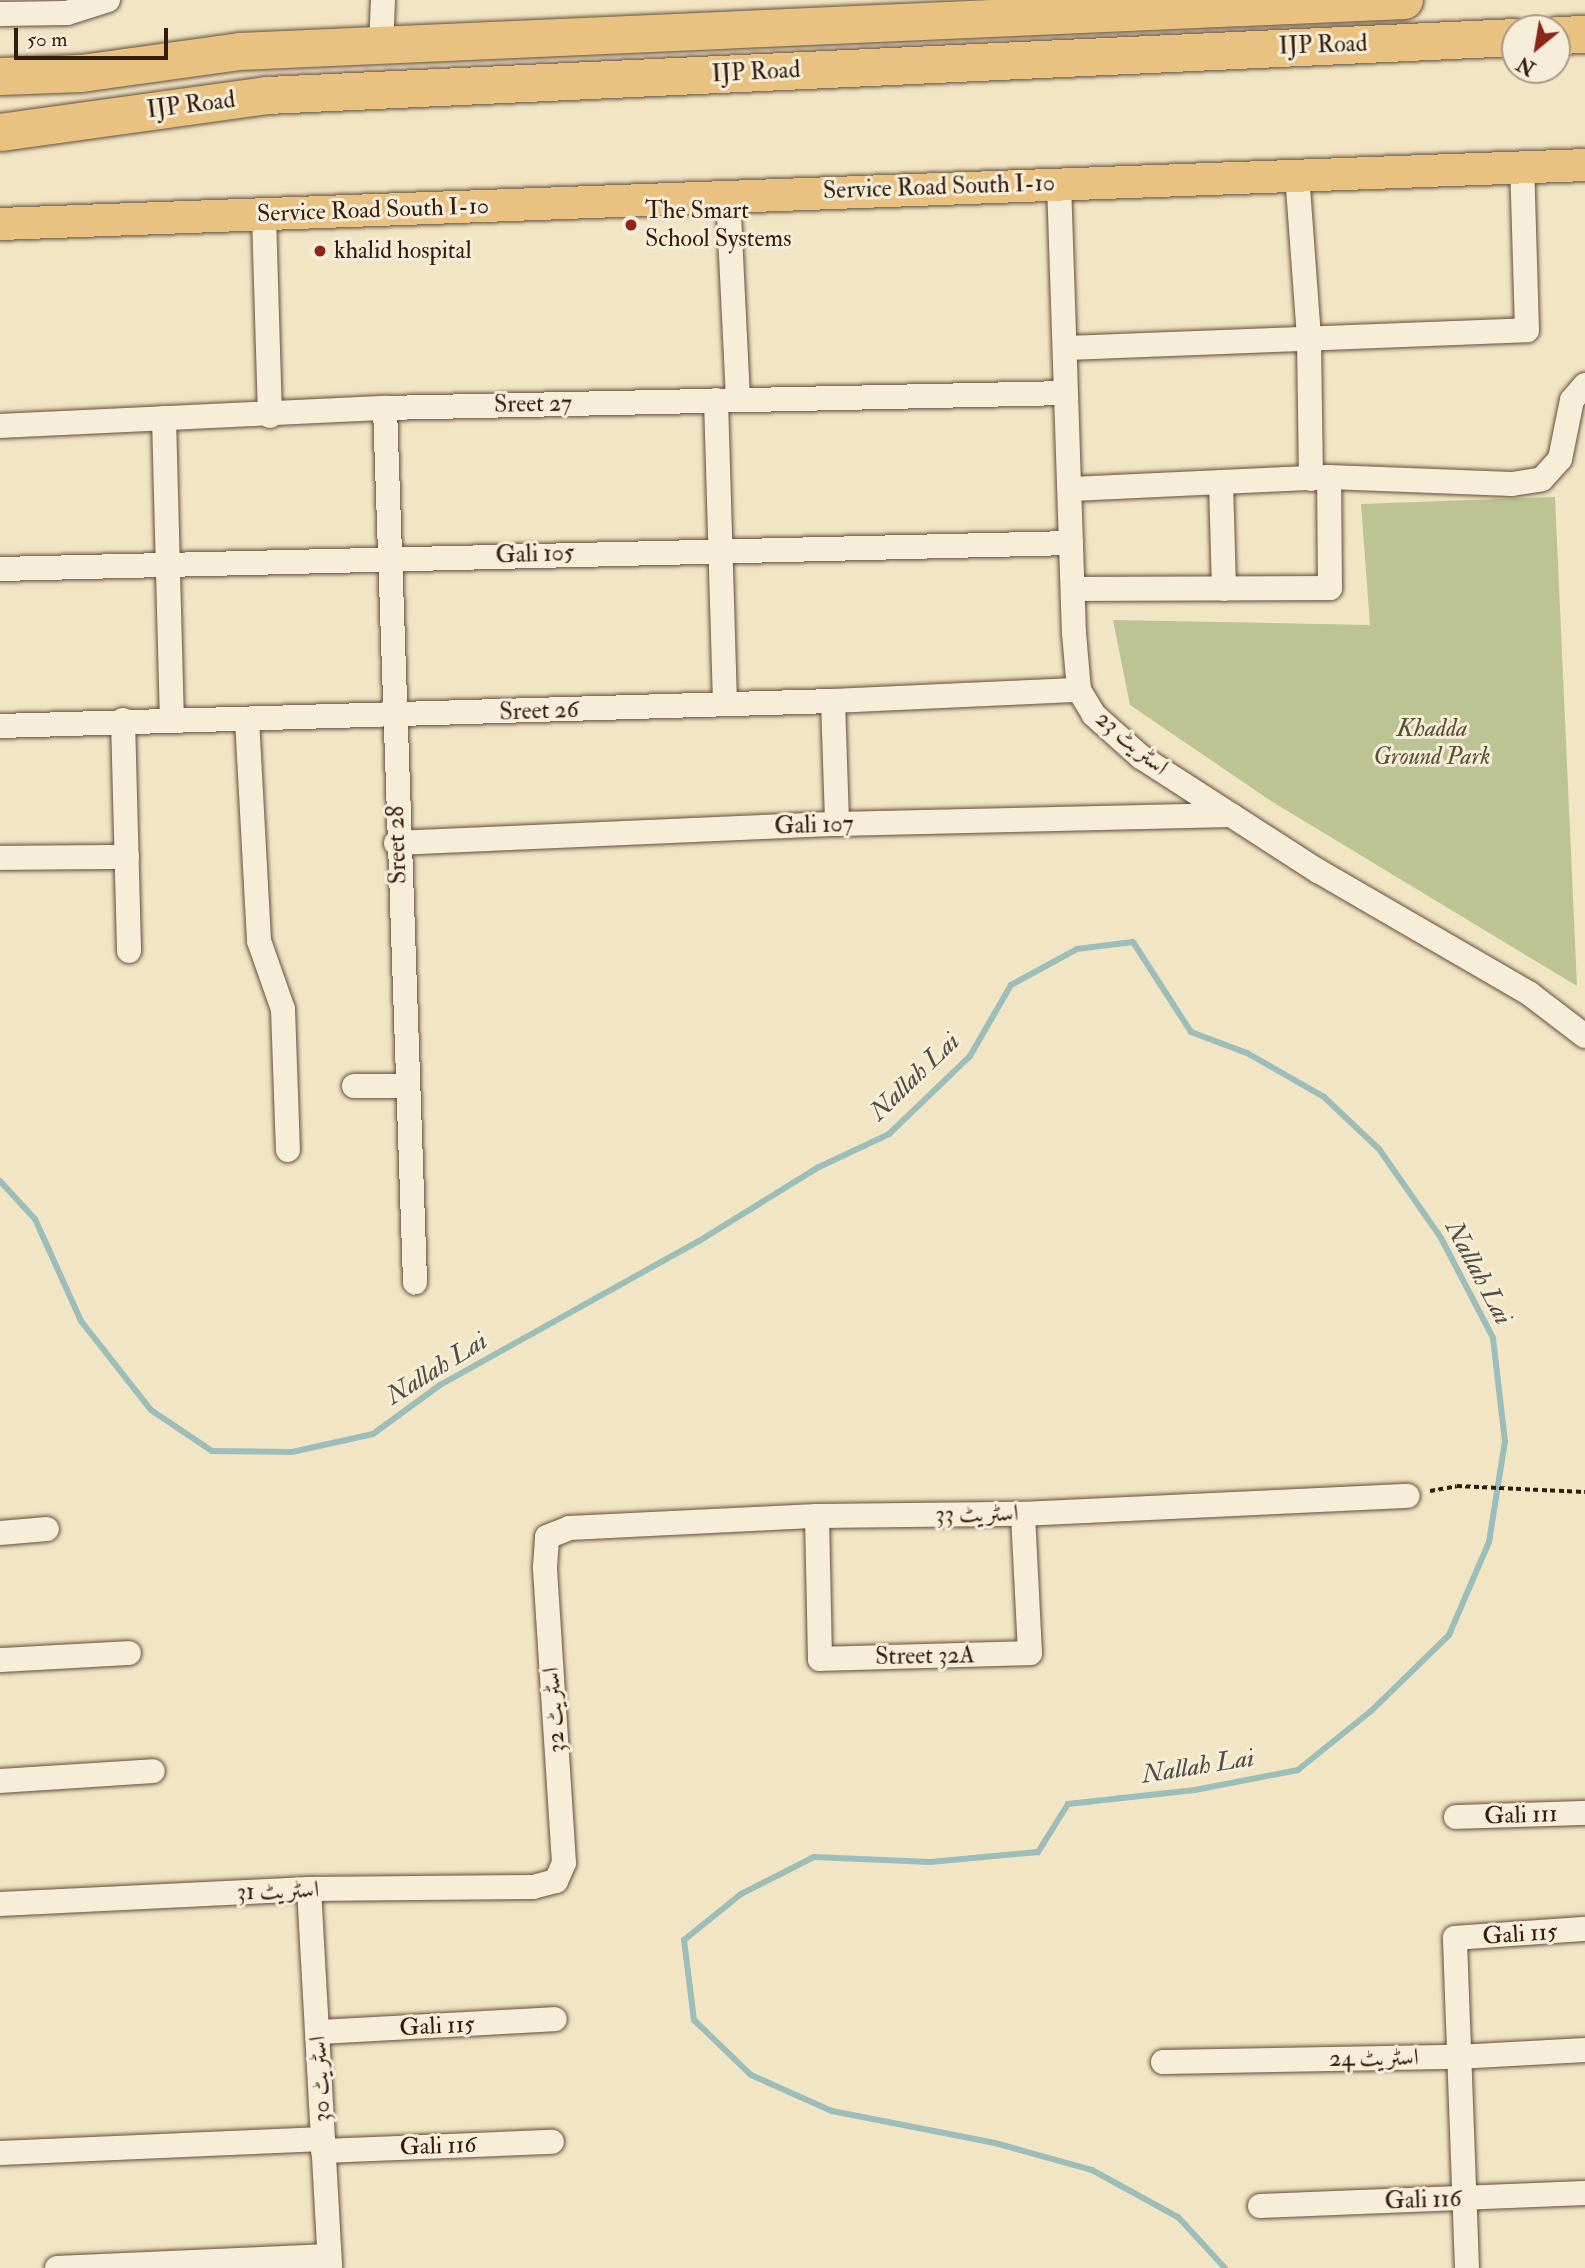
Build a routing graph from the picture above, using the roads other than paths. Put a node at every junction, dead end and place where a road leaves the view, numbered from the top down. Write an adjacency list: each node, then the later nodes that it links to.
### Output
1 (108, 0): 4 (street)
2 (383, 0): 7 (street)
3 (1404, 0): 5 (highway, IJP Road)
4 (0, 14)
5 (1056, 16): 7 (highway, IJP Road); 8 (highway)
6 (1501, 38): 8 (highway, IJP Road)
7 (381, 46): 9 (highway, IJP Road)
8 (1060, 57): 10 (highway, IJP Road)
9 (0, 76)
10 (0, 132)
11 (1585, 165): 12 (main road, Service Road South I-10)
12 (1522, 166): 13 (main road, Service Road South I-10); 18 (street)
13 (1297, 174): 14 (main road, Service Road South I-10); 18 (street)
14 (1059, 183): 15 (main road, Service Road South I-10); 19 (street, اسٹریٹ 23)
15 (728, 194): 16 (main road, Service Road South I-10); 22 (street)
16 (264, 215): 17 (main road, Service Road South I-10); 24 (street)
17 (0, 224)
18 (1309, 339): 19 (street); 27 (street)
19 (1066, 348): 21 (street, اسٹریٹ 23)
20 (1585, 385): 27 (street)
21 (1065, 393): 22 (street, Sreet 27); 29 (street, اسٹریٹ 23)
22 (727, 398): 23 (street, Sreet 27); 31 (street)
23 (385, 408): 24 (street, Sreet 27); 32 (street, Sreet 28)
24 (270, 415): 25 (street, Sreet 27)
25 (164, 418): 26 (street, Sreet 27); 33 (street)
26 (0, 426)
27 (1320, 478): 28 (street); 36 (street)
28 (1221, 482): 29 (street); 36 (street)
29 (1072, 489): 30 (street, اسٹریٹ 23)
30 (1071, 543): 31 (street, Gali 105); 35 (street, اسٹریٹ 23)
31 (719, 549): 32 (street, Gali 105); 39 (street)
32 (388, 558): 33 (street, Gali 105); 40 (street, Sreet 28)
33 (169, 563): 34 (street, Gali 105); 43 (street)
34 (0, 569)
35 (1073, 589): 36 (street); 37 (street, اسٹریٹ 23)
36 (1224, 589)
37 (1079, 690): 38 (street, Sreet 26); 45 (street, اسٹریٹ 23)
38 (833, 701): 39 (street, Sreet 26); 46 (street)
39 (725, 704): 40 (street, Sreet 26)
40 (393, 716): 41 (street, Sreet 26); 47 (street, Sreet 28)
41 (247, 719): 43 (street, Sreet 26); 54 (street)
42 (123, 720): 43 (street, Sreet 26); 44 (street, Sreet 26); 49 (street)
43 (172, 720)
44 (0, 726)
45 (1231, 815): 46 (street, Gali 107); 51 (street, اسٹریٹ 23)
46 (837, 824): 47 (street, Gali 107)
47 (396, 844): 53 (street, Sreet 28)
48 (0, 858): 49 (street)
49 (127, 858): 50 (street)
50 (129, 951)
51 (1580, 1028)
52 (354, 1086): 53 (street)
53 (407, 1086): 55 (street, Sreet 28)
54 (288, 1150)
55 (415, 1282)
56 (1408, 1496): 57 (street, اسٹریٹ 33)
57 (1023, 1514): 58 (street, اسٹریٹ 33); 58 (street, Street 32A)
58 (817, 1516): 61 (street, اسٹریٹ 33)
59 (47, 1529): 60 (street)
60 (0, 1532)
61 (547, 1537): 68 (street, اسٹریٹ 32)
62 (129, 1653): 63 (street)
63 (0, 1660)
64 (153, 1771): 65 (street)
65 (0, 1781)
66 (1585, 1813): 67 (street, Gali 111)
67 (1456, 1817)
68 (556, 1881): 69 (street, اسٹریٹ 31)
69 (309, 1889): 70 (street, اسٹریٹ 31); 73 (street, اسٹریٹ 30)
70 (0, 1904)
71 (1585, 1929): 75 (street, Gali 115)
72 (555, 2019): 73 (street, Gali 115)
73 (318, 2032): 78 (street, اسٹریٹ 30)
74 (1585, 2050): 75 (street, اسٹریٹ 24)
75 (1457, 2057): 76 (street, اسٹریٹ 24); 81 (street)
76 (1163, 2062)
77 (552, 2142): 78 (street, Gali 116)
78 (323, 2145): 79 (street, Gali 116); 83 (street, اسٹریٹ 30)
79 (0, 2152)
80 (1585, 2193): 81 (street, Gali 116)
81 (1463, 2199): 82 (street, Gali 116); 85 (street)
82 (1260, 2206)
83 (330, 2262): 84 (street)
84 (57, 2268)
85 (1467, 2268)

